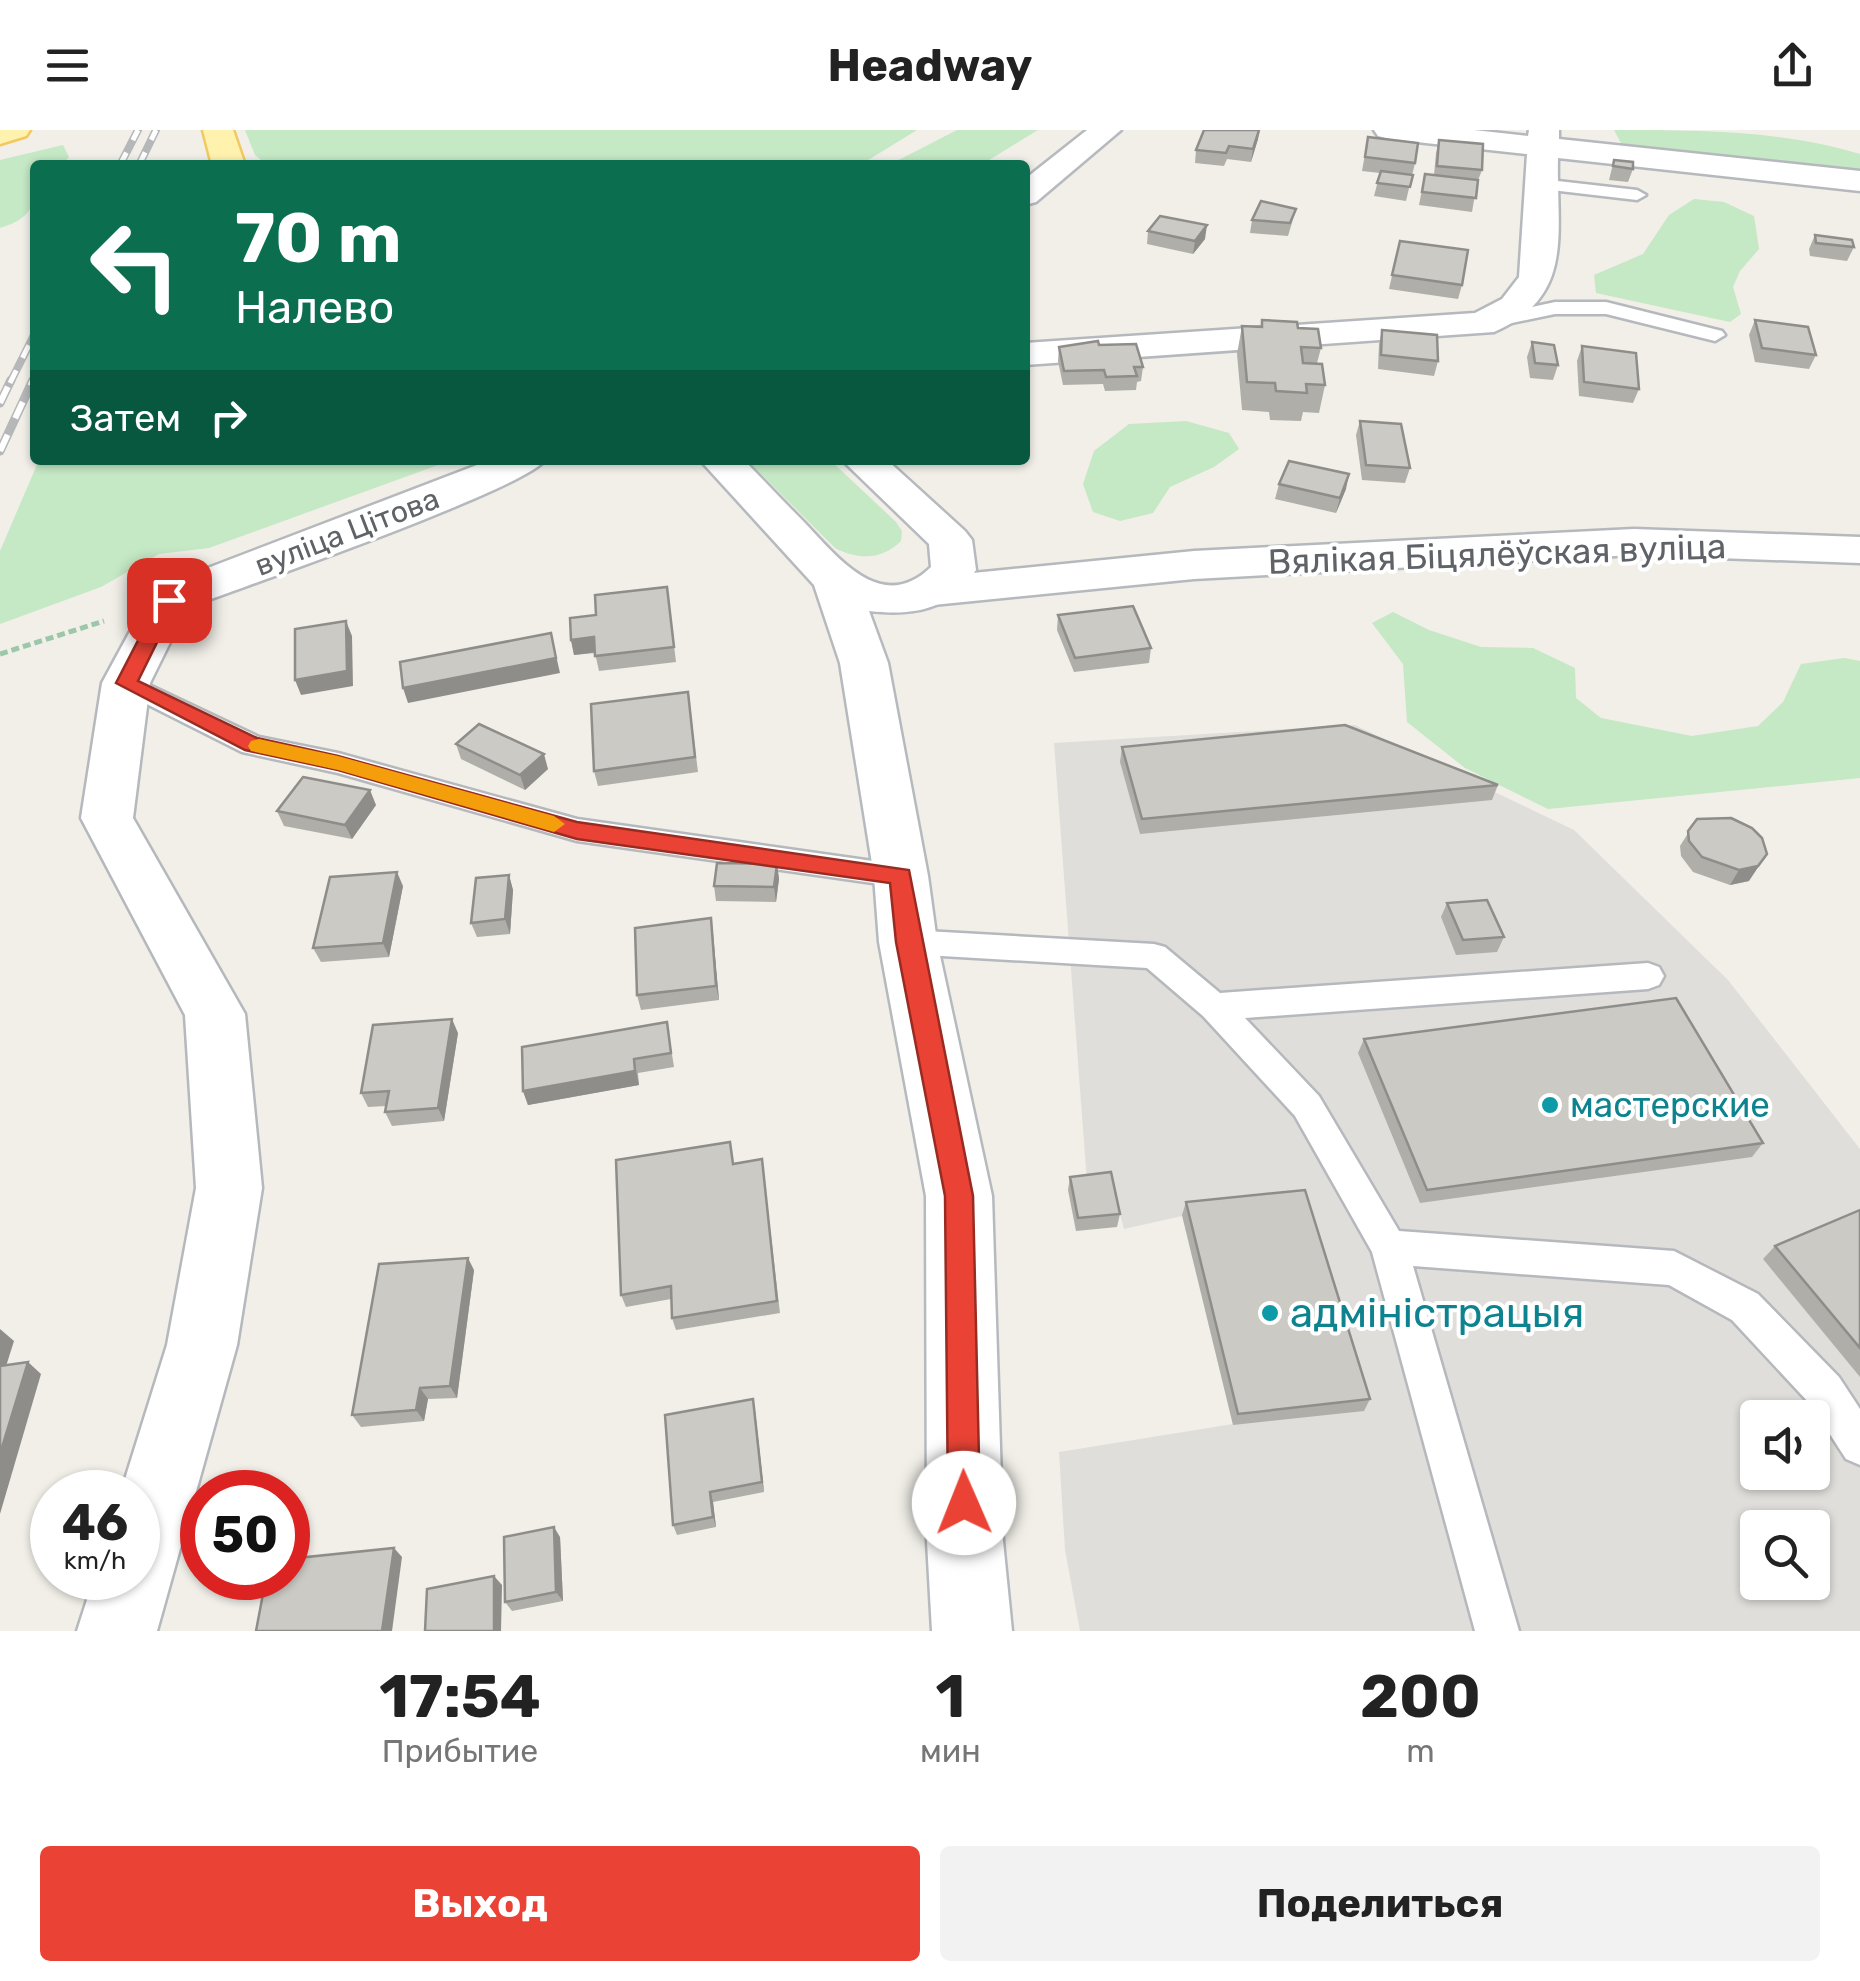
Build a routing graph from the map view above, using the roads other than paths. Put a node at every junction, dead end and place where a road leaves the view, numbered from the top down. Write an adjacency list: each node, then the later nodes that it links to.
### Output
1 (15, 130): 5 (main road)
2 (218, 130): 7 (main road)
3 (1106, 130): 10 (street)
4 (1389, 130): 6 (street)
5 (0, 135)
6 (1543, 137): 8 (street); 9 (street)
7 (226, 160)
8 (1860, 182)
9 (1540, 184): 11 (lane); 12 (street)
10 (1030, 191)
11 (1637, 195)
12 (1481, 324): 13 (lane); 14 (street)
13 (1715, 336)
14 (1030, 354)
15 (513, 465): 24 (street, вуліца Цітова)
16 (726, 465): 21 (street)
17 (868, 465): 18 (street)
18 (950, 540): 20 (street, Вялікая Біцялёўская вуліца); 22 (street)
19 (1860, 550): 20 (street, Вялікая Біцялёўская вуліца)
20 (1194, 564): 22 (street, Вялікая Біцялёўская вуліца)
21 (835, 581): 22 (street, Вялікая Біцялёўская вуліца); 23 (street)
22 (917, 595): 23 (street)
23 (864, 663): 25 (street)
24 (126, 683): 25 (lane); 31 (street)
25 (901, 876): 26 (street)
26 (908, 942): 28 (lane); 34 (street)
27 (1648, 976): 28 (lane)
28 (1214, 1007): 29 (lane)
29 (1389, 1247): 30 (lane); 35 (lane)
30 (1860, 1444)
31 (160, 1487)
32 (126, 1600): 33 (street)
33 (117, 1631)
34 (972, 1631)
35 (1497, 1631)

